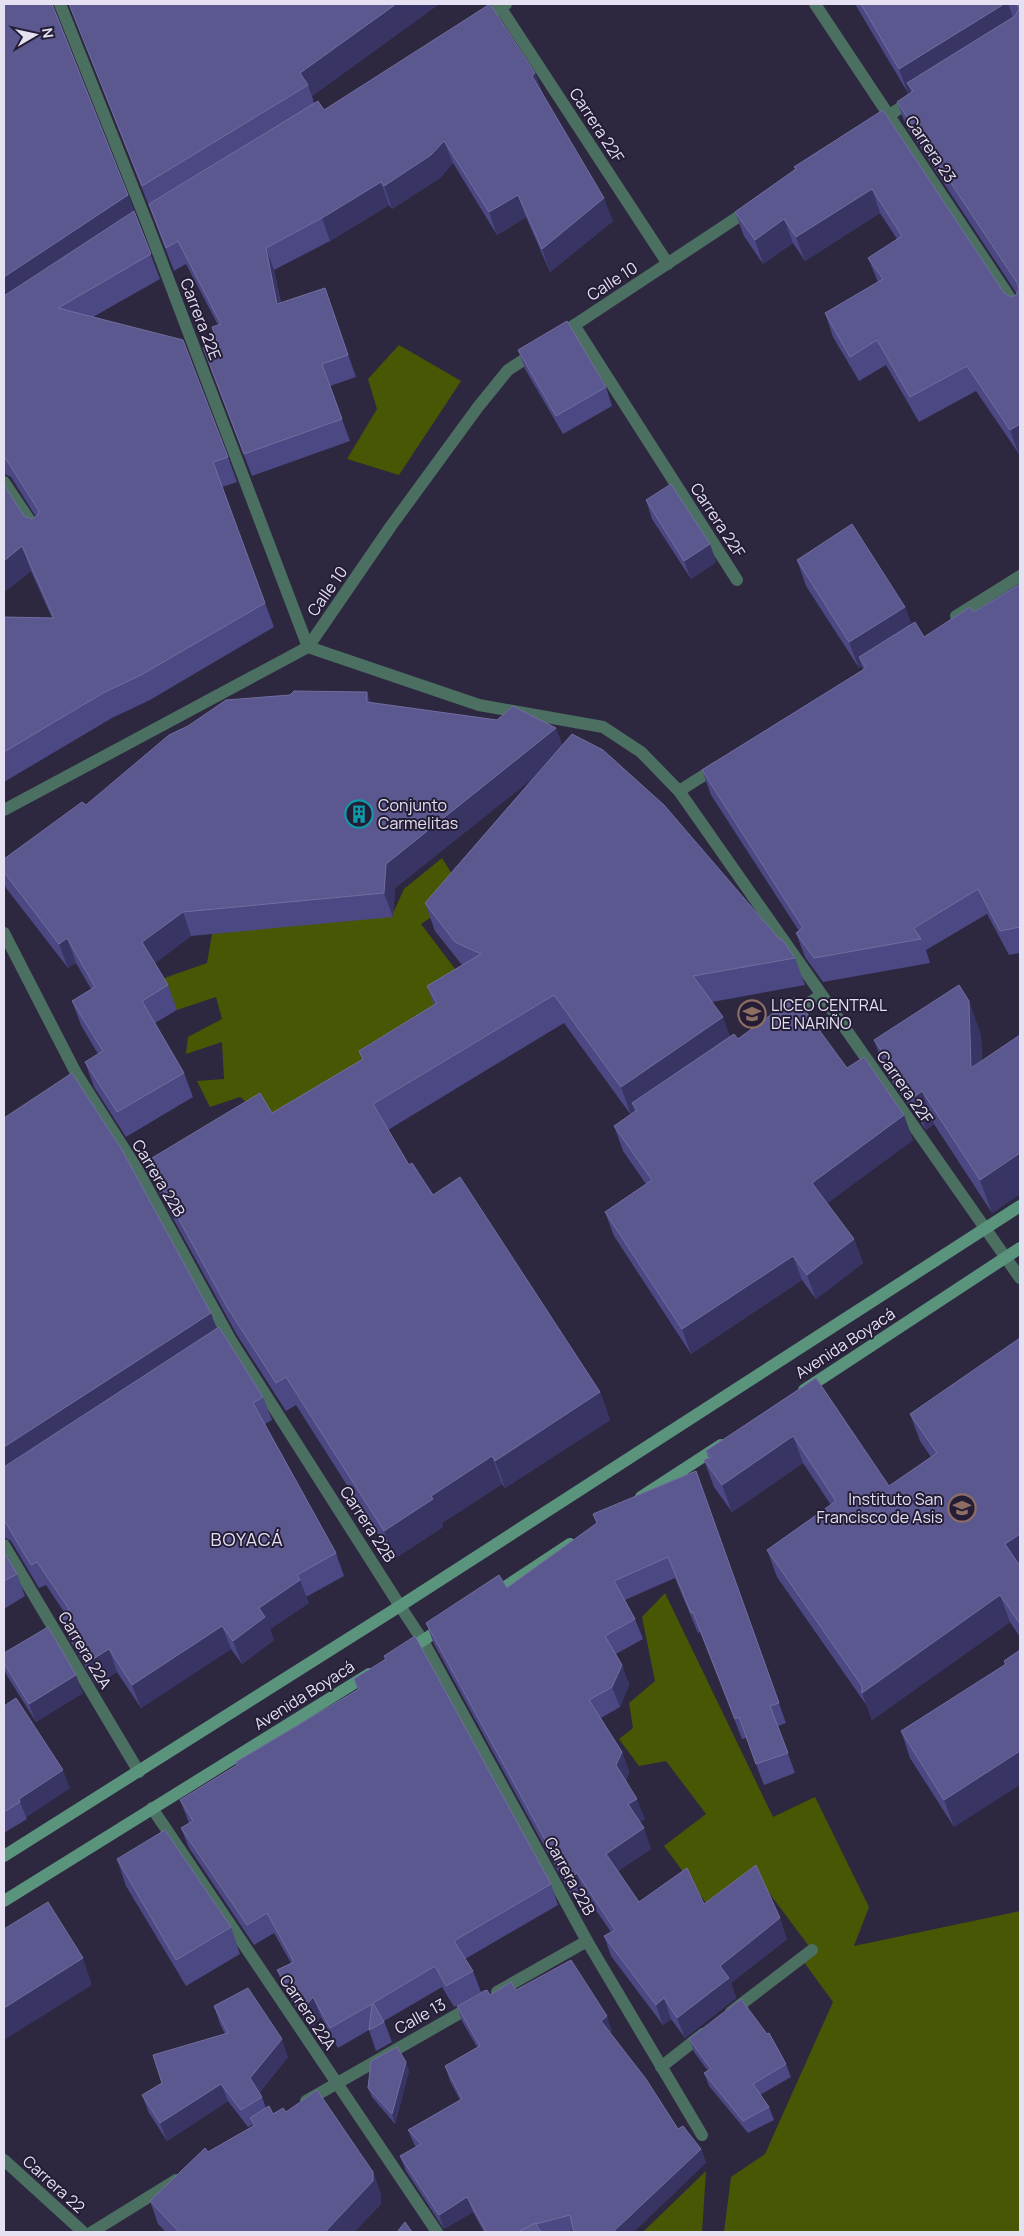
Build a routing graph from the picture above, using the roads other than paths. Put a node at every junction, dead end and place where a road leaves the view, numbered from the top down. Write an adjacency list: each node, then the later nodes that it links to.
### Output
1 (60, 4): 17 (street, Carrera 22E)
2 (815, 4): 6 (street, Carrera 23)
3 (501, 5): 4 (street); 9 (street, Carrera 22F)
4 (467, 28)
5 (921, 94): 6 (street)
6 (888, 115): 7 (street); 10 (street, Carrera 23)
7 (864, 132)
8 (758, 203): 9 (street, Calle 10)
9 (668, 264): 11 (street, Calle 10)
10 (1020, 313)
11 (574, 326): 15 (street, Carrera 22F); 17 (street, Calle 10)
12 (4, 482): 13 (street)
13 (40, 536)
14 (1020, 576): 16 (street)
15 (737, 580)
16 (945, 623)
17 (308, 647): 19 (street); 20 (street, Calle 10)
18 (729, 759): 19 (street)
19 (679, 791): 22 (street, Carrera 22F)
20 (4, 810)
21 (4, 933): 35 (street, Carrera 22B)
22 (821, 994): 23 (street); 25 (street, Carrera 22F)
23 (776, 1025)
24 (1020, 1206): 25 (main road, Avenida Boyacá)
25 (984, 1229): 27 (street, Carrera 22F); 35 (main road, Avenida Boyacá)
26 (1020, 1248): 27 (main road, Avenida Boyacá)
27 (1005, 1257): 28 (street, Carrera 22F); 29 (main road, Avenida Boyacá)
28 (1020, 1278)
29 (797, 1394)
30 (730, 1438): 31 (main road)
31 (630, 1504)
32 (581, 1537): 34 (main road)
33 (4, 1545): 40 (street, Carrera 22A)
34 (481, 1603)
35 (400, 1606): 37 (street, Carrera 22B); 40 (main road, Avenida Boyacá)
36 (456, 1619): 37 (main road)
37 (422, 1641): 38 (main road); 44 (street, Carrera 22B)
38 (397, 1657)
39 (380, 1667): 41 (main road, Avenida Boyacá)
40 (139, 1772): 42 (main road, Avenida Boyacá)
41 (152, 1808): 43 (main road, Avenida Boyacá); 47 (street, Carrera 22A)
42 (4, 1856)
43 (4, 1901)
44 (587, 1941): 46 (street, Carrera 22B); 47 (street, Calle 13)
45 (812, 1950): 46 (street)
46 (661, 2067): 49 (street, Carrera 22B)
47 (336, 2083): 48 (street, Calle 13); 54 (street, Carrera 22A)
48 (294, 2108)
49 (702, 2135)
50 (4, 2160): 52 (street, Carrera 22)
51 (184, 2176): 53 (street)
52 (83, 2232)
53 (92, 2232)
54 (437, 2232)

